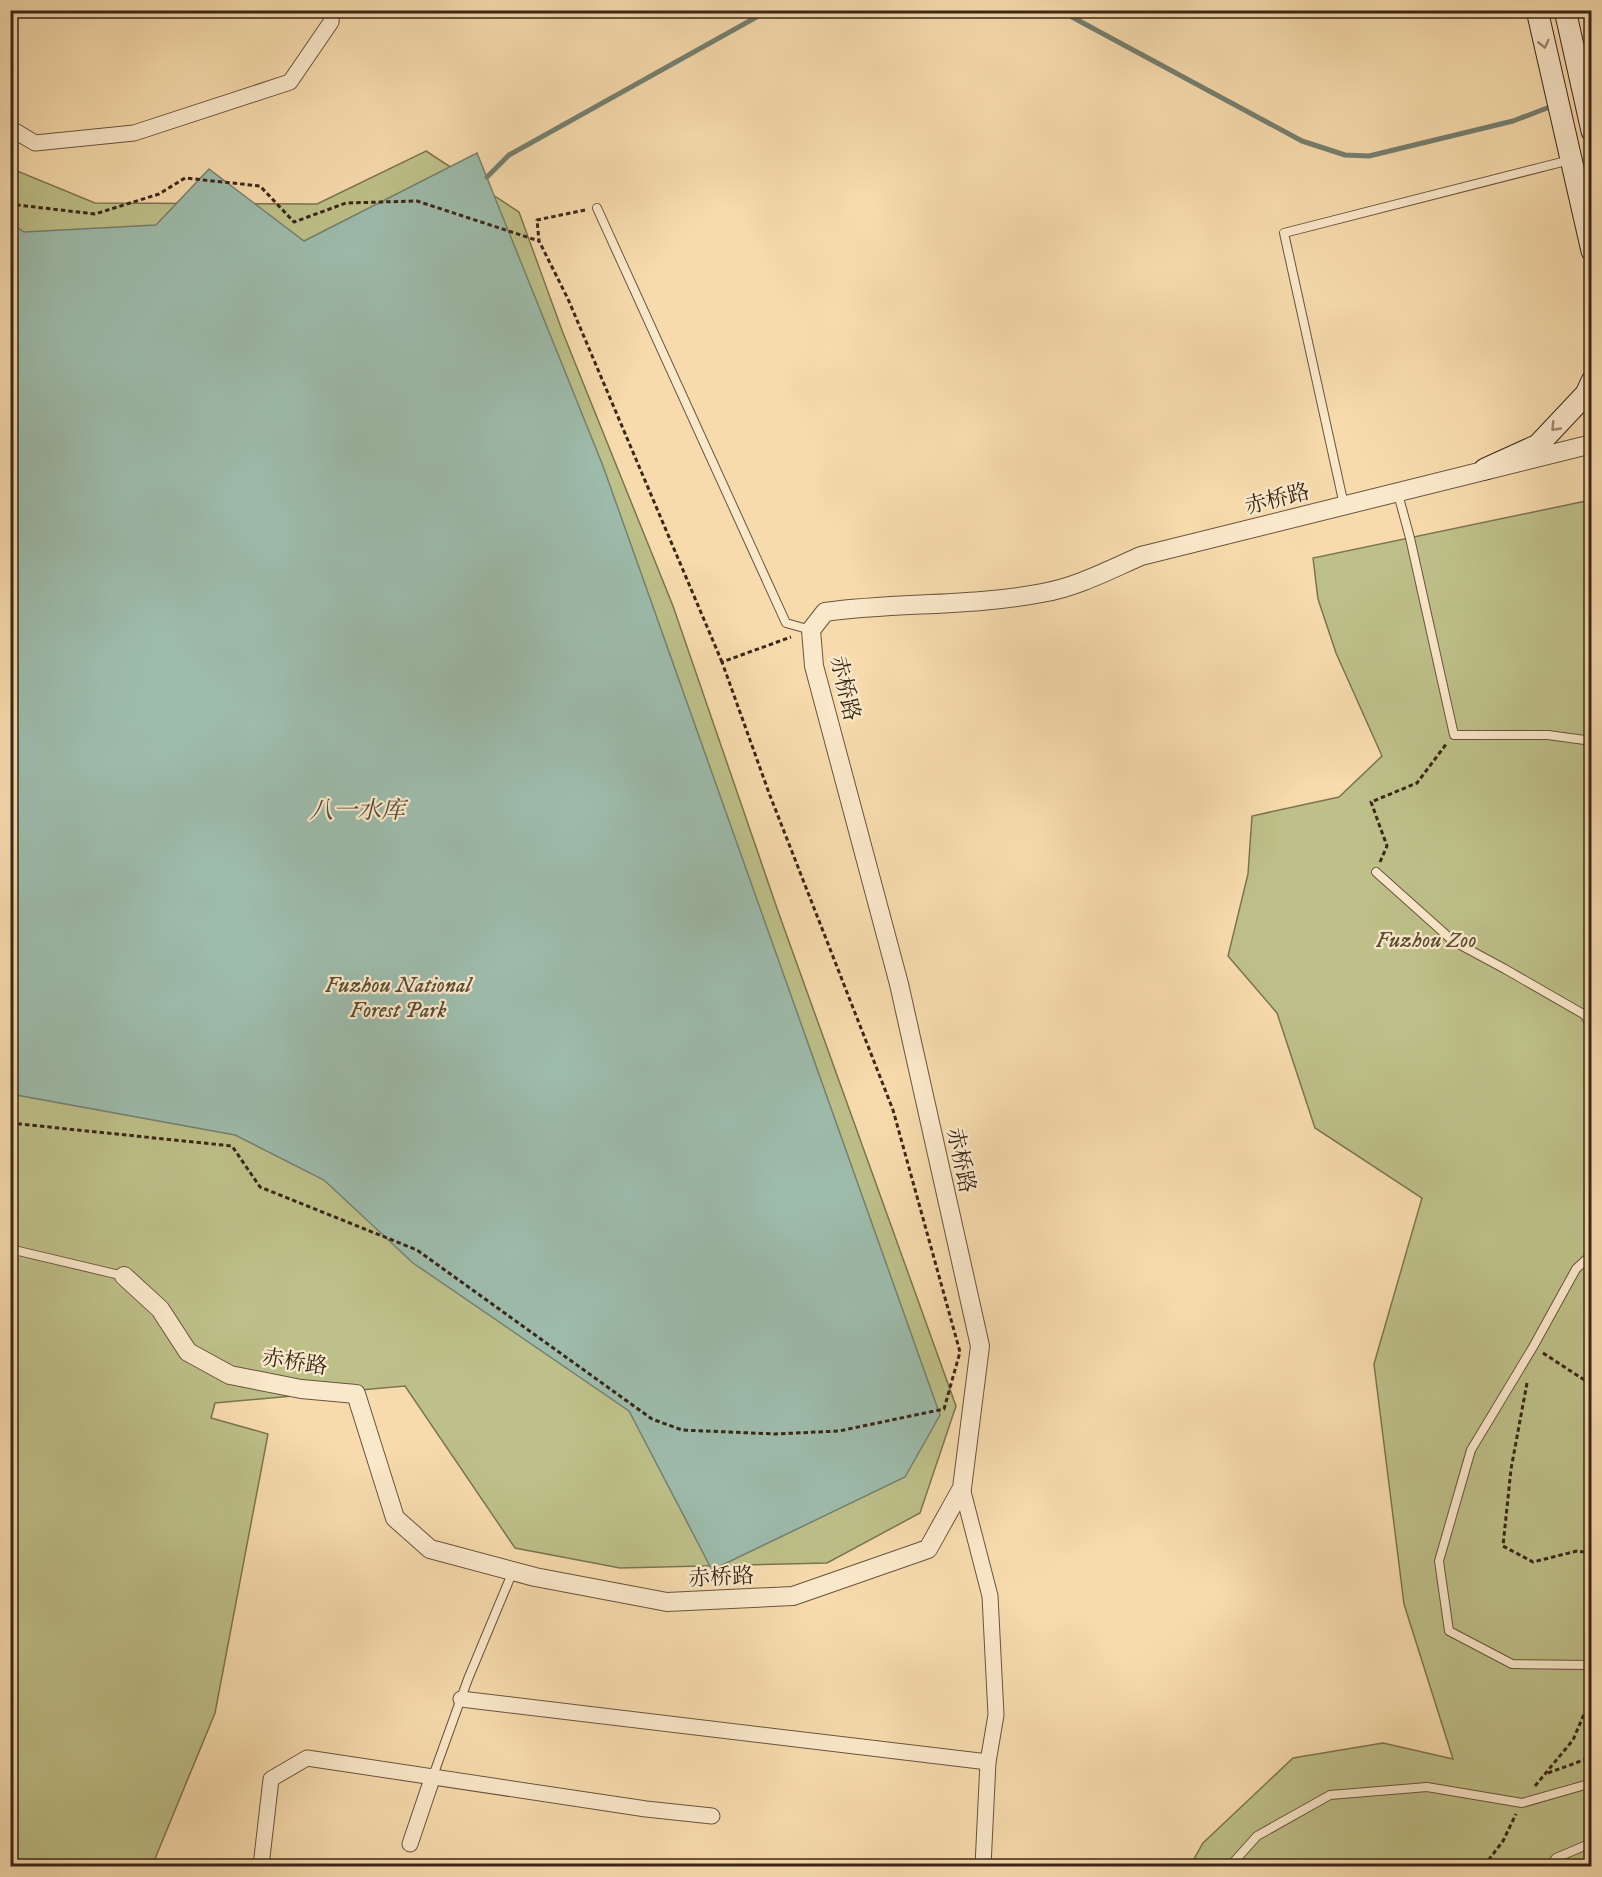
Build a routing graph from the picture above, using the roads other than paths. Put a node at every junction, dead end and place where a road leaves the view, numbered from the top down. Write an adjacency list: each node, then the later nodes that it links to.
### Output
1 (1537, 10): 6 (main road, one-way to 6)
2 (1565, 10): 5 (main road)
3 (328, 14): 4 (street)
4 (10, 128)
5 (1591, 128)
6 (1571, 160): 8 (main road); 13 (lane)
7 (597, 208): 14 (lane)
8 (1592, 251)
9 (1592, 381): 11 (main road, one-way to 11)
10 (1592, 444): 11 (street, 赤桥路)
11 (1485, 469): 12 (street, 赤桥路)
12 (1397, 491): 13 (street, 赤桥路); 15 (lane)
13 (1344, 506): 14 (street, 赤桥路)
14 (811, 630): 21 (street, 赤桥路)
15 (1592, 741)
16 (1376, 872): 17 (lane)
17 (1592, 1029)
18 (10, 1249): 20 (lane)
19 (1592, 1254): 23 (lane)
20 (124, 1276): 22 (street, 赤桥路)
21 (962, 1488): 22 (street, 赤桥路); 25 (street)
22 (513, 1571): 24 (lane)
23 (1591, 1666)
24 (461, 1699): 25 (street); 26 (lane)
25 (988, 1762): 32 (street)
26 (432, 1776): 28 (street); 29 (street); 31 (street)
27 (1592, 1783): 33 (lane)
28 (712, 1816)
29 (410, 1844)
30 (1592, 1844): 34 (lane)
31 (261, 1866)
32 (983, 1866)
33 (1230, 1866)
34 (1551, 1866)

